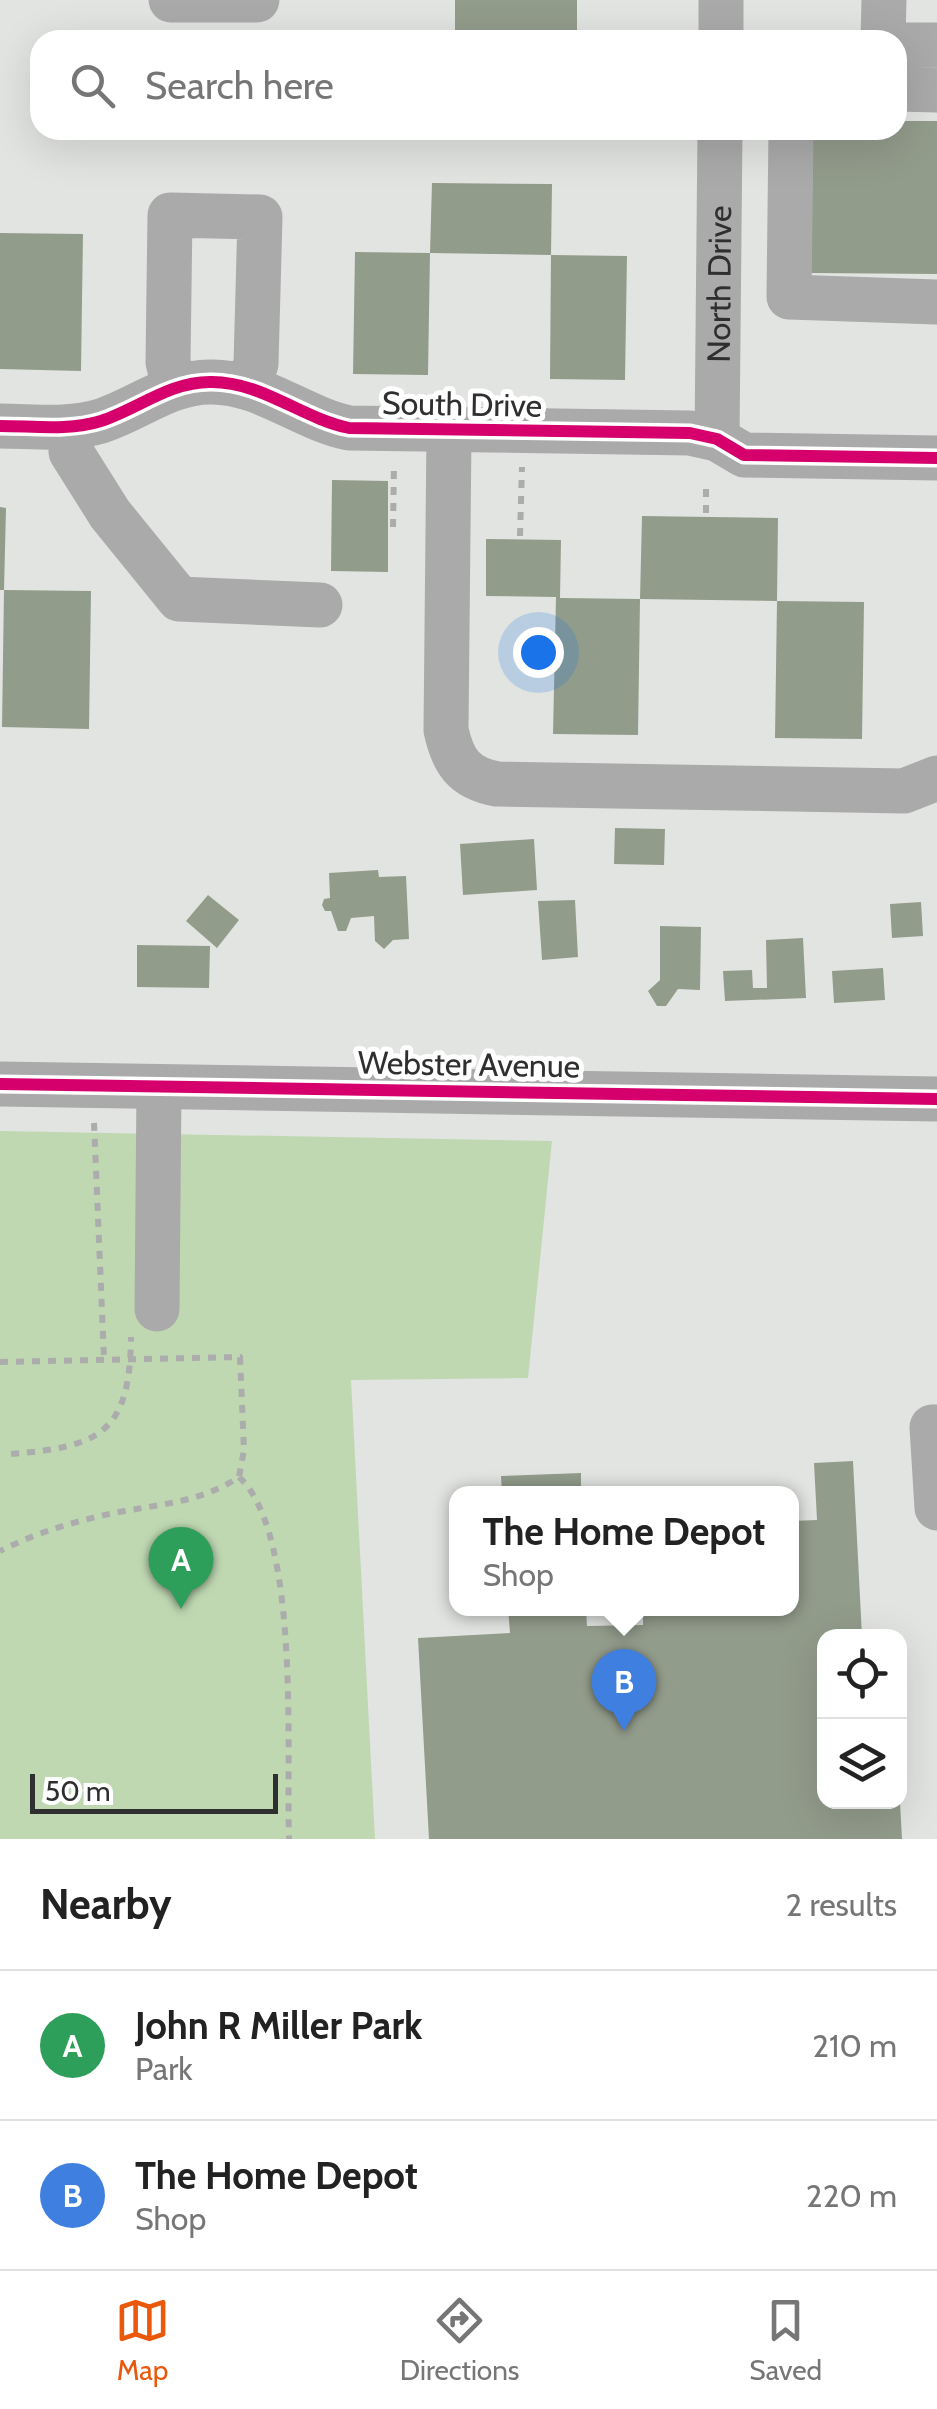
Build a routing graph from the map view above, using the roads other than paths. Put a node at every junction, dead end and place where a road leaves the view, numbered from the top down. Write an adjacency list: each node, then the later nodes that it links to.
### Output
1 (171, 0): 2 (street)
2 (256, 0)
3 (721, 0): 5 (street)
4 (884, 0): 6 (street)
5 (721, 30)
6 (883, 30)
7 (907, 45): 8 (street)
8 (937, 45)
9 (907, 89): 10 (street)
10 (937, 90)
11 (720, 140): 20 (street, North Drive)
12 (791, 140): 13 (street)
13 (937, 302)
14 (174, 387): 15 (street, South Drive); 15 (street); 17 (street, South Drive)
15 (247, 388): 18 (street, South Drive)
16 (0, 426): 17 (street, South Drive)
17 (70, 427): 21 (street)
18 (449, 432): 20 (street, South Drive); 22 (street)
19 (937, 458): 20 (street, South Drive)
20 (711, 460)
21 (320, 605)
22 (937, 778)
23 (0, 1084): 24 (street, Webster Avenue)
24 (159, 1086): 25 (street, Webster Avenue); 26 (street)
25 (937, 1100)
26 (144, 1314)
27 (937, 1427): 28 (street)
28 (937, 1508)

